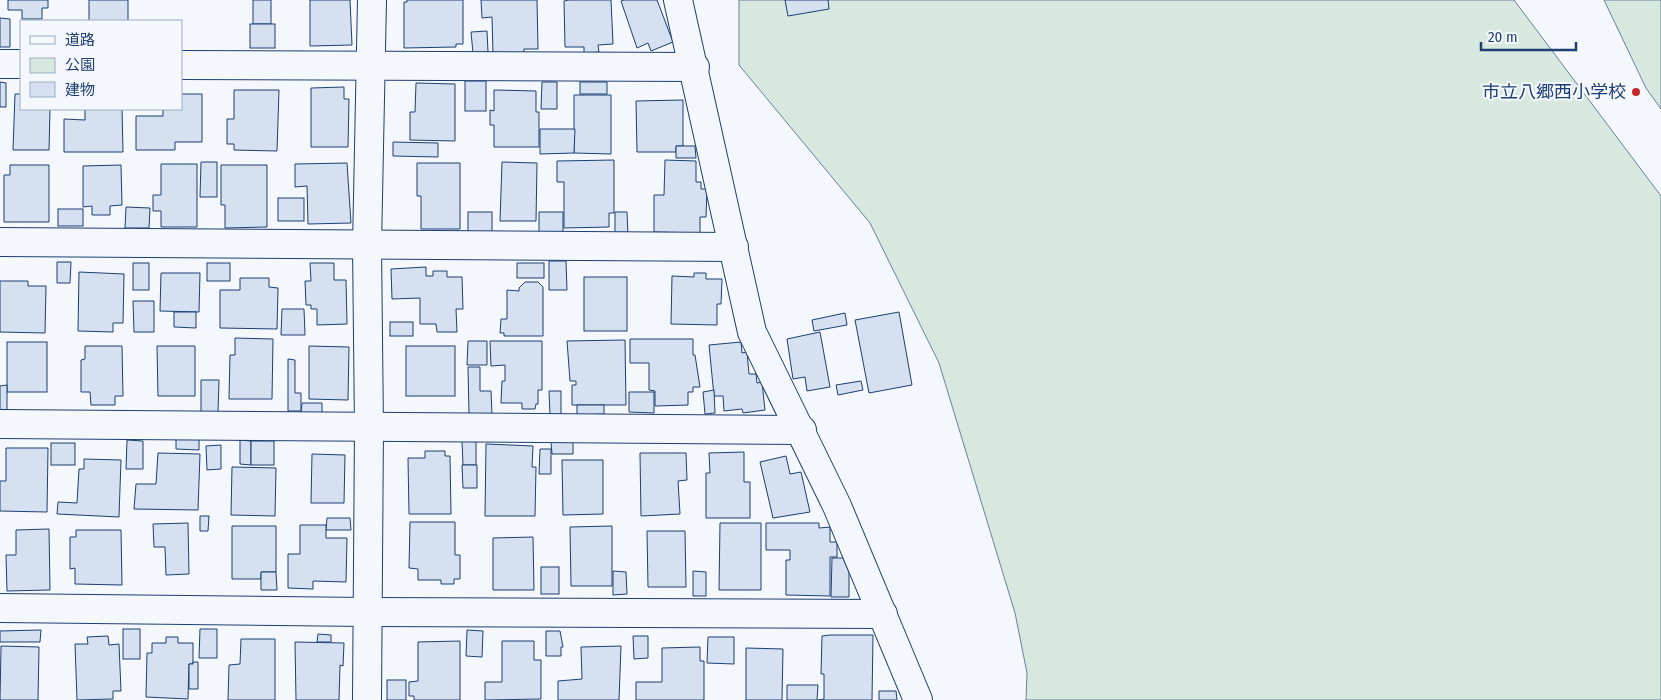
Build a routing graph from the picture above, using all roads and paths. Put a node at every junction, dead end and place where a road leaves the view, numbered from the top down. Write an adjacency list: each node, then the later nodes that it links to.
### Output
1 (372, 0): 6 (street)
2 (678, 0): 7 (street)
3 (0, 64): 4 (street)
4 (20, 64)
5 (182, 65): 6 (street)
6 (370, 65): 7 (street); 9 (street)
7 (695, 67): 10 (street)
8 (0, 242): 9 (street)
9 (367, 246): 10 (street); 12 (street)
10 (734, 247): 13 (street)
11 (0, 424): 12 (street)
12 (370, 428): 13 (street); 15 (street)
13 (802, 430): 16 (street)
14 (0, 608): 15 (street)
15 (366, 612): 16 (street); 17 (street)
16 (883, 614): 18 (street)
17 (367, 700)
18 (918, 700)

